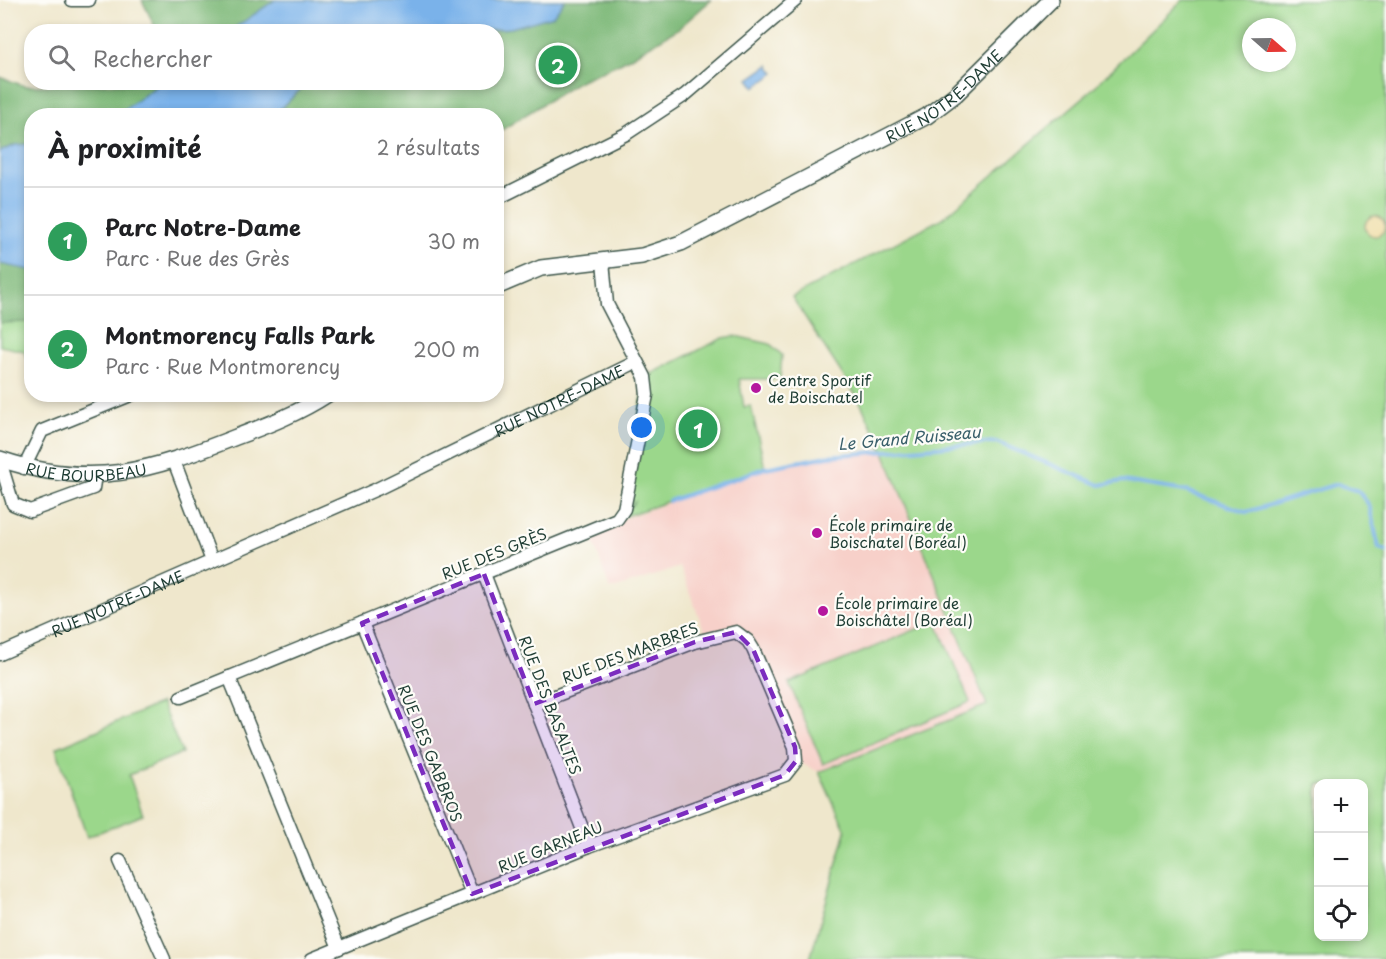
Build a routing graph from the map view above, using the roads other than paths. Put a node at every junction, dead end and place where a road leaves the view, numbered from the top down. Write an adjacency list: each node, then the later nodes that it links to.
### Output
1 (72, 0): 2 (street)
2 (89, 0)
3 (796, 0): 5 (street)
4 (1051, 0): 6 (street, RUE NOTRE-DAME)
5 (504, 195)
6 (603, 261): 7 (street); 8 (street, RUE NOTRE-DAME)
7 (504, 284)
8 (636, 362): 15 (street, RUE NOTRE-DAME); 16 (street, RUE DES GRÈS)
9 (113, 402): 13 (street)
10 (314, 402): 12 (street, RUE BOURBEAU)
11 (0, 460): 13 (street, RUE BOURBEAU); 14 (street)
12 (174, 461): 14 (street, RUE BOURBEAU); 15 (street)
13 (24, 468): 14 (street, RUE BOURBEAU)
14 (95, 475)
15 (212, 561): 18 (street, RUE NOTRE-DAME)
16 (484, 573): 17 (street, RUE DES GRÈS); 21 (street, RUE DES BASALTES)
17 (362, 623): 19 (street, RUE DES GRÈS); 25 (street, RUE DES GABBROS)
18 (0, 654)
19 (229, 677): 20 (street, RUE DES GRÈS); 26 (street)
20 (181, 697)
21 (534, 704): 22 (street, RUE DES MARBRES); 23 (street, RUE DES BASALTES)
22 (796, 761): 23 (street, RUE GARNEAU)
23 (589, 846): 25 (street, RUE GARNEAU)
24 (120, 861): 27 (street)
25 (472, 894): 26 (street, RUE GARNEAU)
26 (339, 948): 28 (street, RUE GARNEAU)
27 (164, 959)
28 (312, 959)

